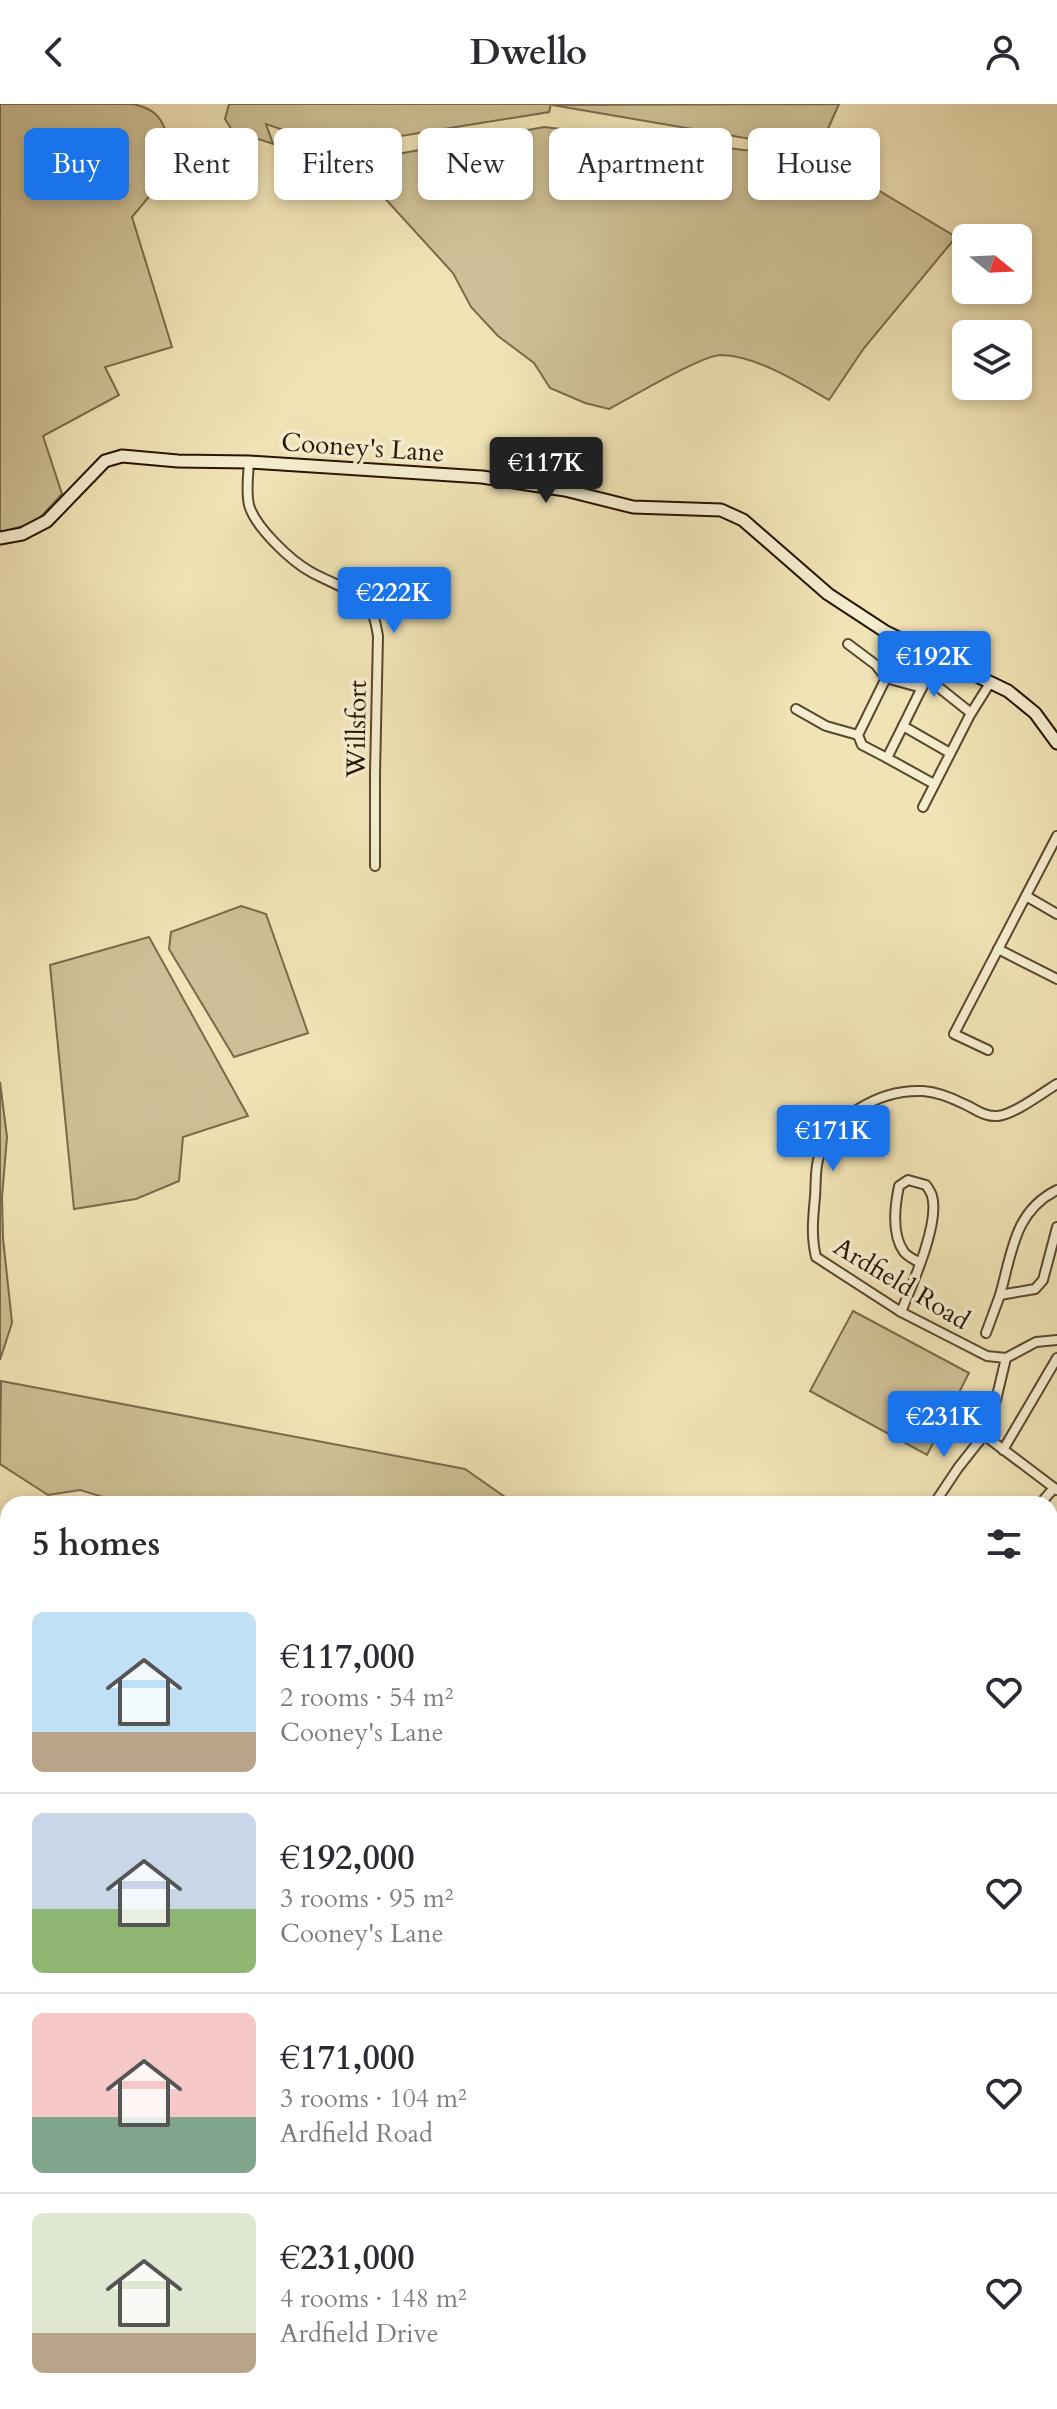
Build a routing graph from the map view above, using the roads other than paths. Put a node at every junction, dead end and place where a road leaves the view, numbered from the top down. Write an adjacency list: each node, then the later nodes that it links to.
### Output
1 (249, 462): 2 (street, Cooney's Lane); 4 (street, Cooney's Lane); 19 (street, Willsfort)
2 (0, 538)
3 (848, 644): 5 (street)
4 (937, 657): 6 (street); 7 (street, Cooney's Lane)
5 (886, 678): 8 (street); 12 (street)
6 (927, 678): 8 (street); 10 (street)
7 (990, 683): 10 (street); 13 (street, Cooney's Lane)
8 (922, 688): 11 (street)
9 (796, 709): 12 (street)
10 (971, 713): 14 (street)
11 (903, 726): 14 (street); 15 (street)
12 (858, 735): 15 (street)
13 (1057, 743)
14 (950, 753): 16 (street)
15 (887, 758): 16 (street)
16 (934, 784): 17 (street)
17 (923, 807)
18 (1057, 836): 20 (street)
19 (375, 866)
20 (1026, 896): 21 (street); 22 (street)
21 (1057, 914)
22 (998, 949): 23 (street); 24 (street)
23 (1057, 979)
24 (988, 1050)
25 (1057, 1084): 30 (street, Ardfield Road)
26 (1057, 1190): 29 (street)
27 (1057, 1227): 29 (street)
28 (920, 1263): 28 (street); 30 (street)
29 (1000, 1295): 31 (street)
30 (901, 1312): 33 (street, Ardfield Road)
31 (986, 1333)
32 (1057, 1340): 33 (street)
33 (1006, 1358): 35 (street)
34 (1057, 1358): 36 (street)
35 (984, 1435): 36 (street); 38 (street)
36 (1003, 1450): 37 (street)
37 (1055, 1489)
38 (939, 1496)

